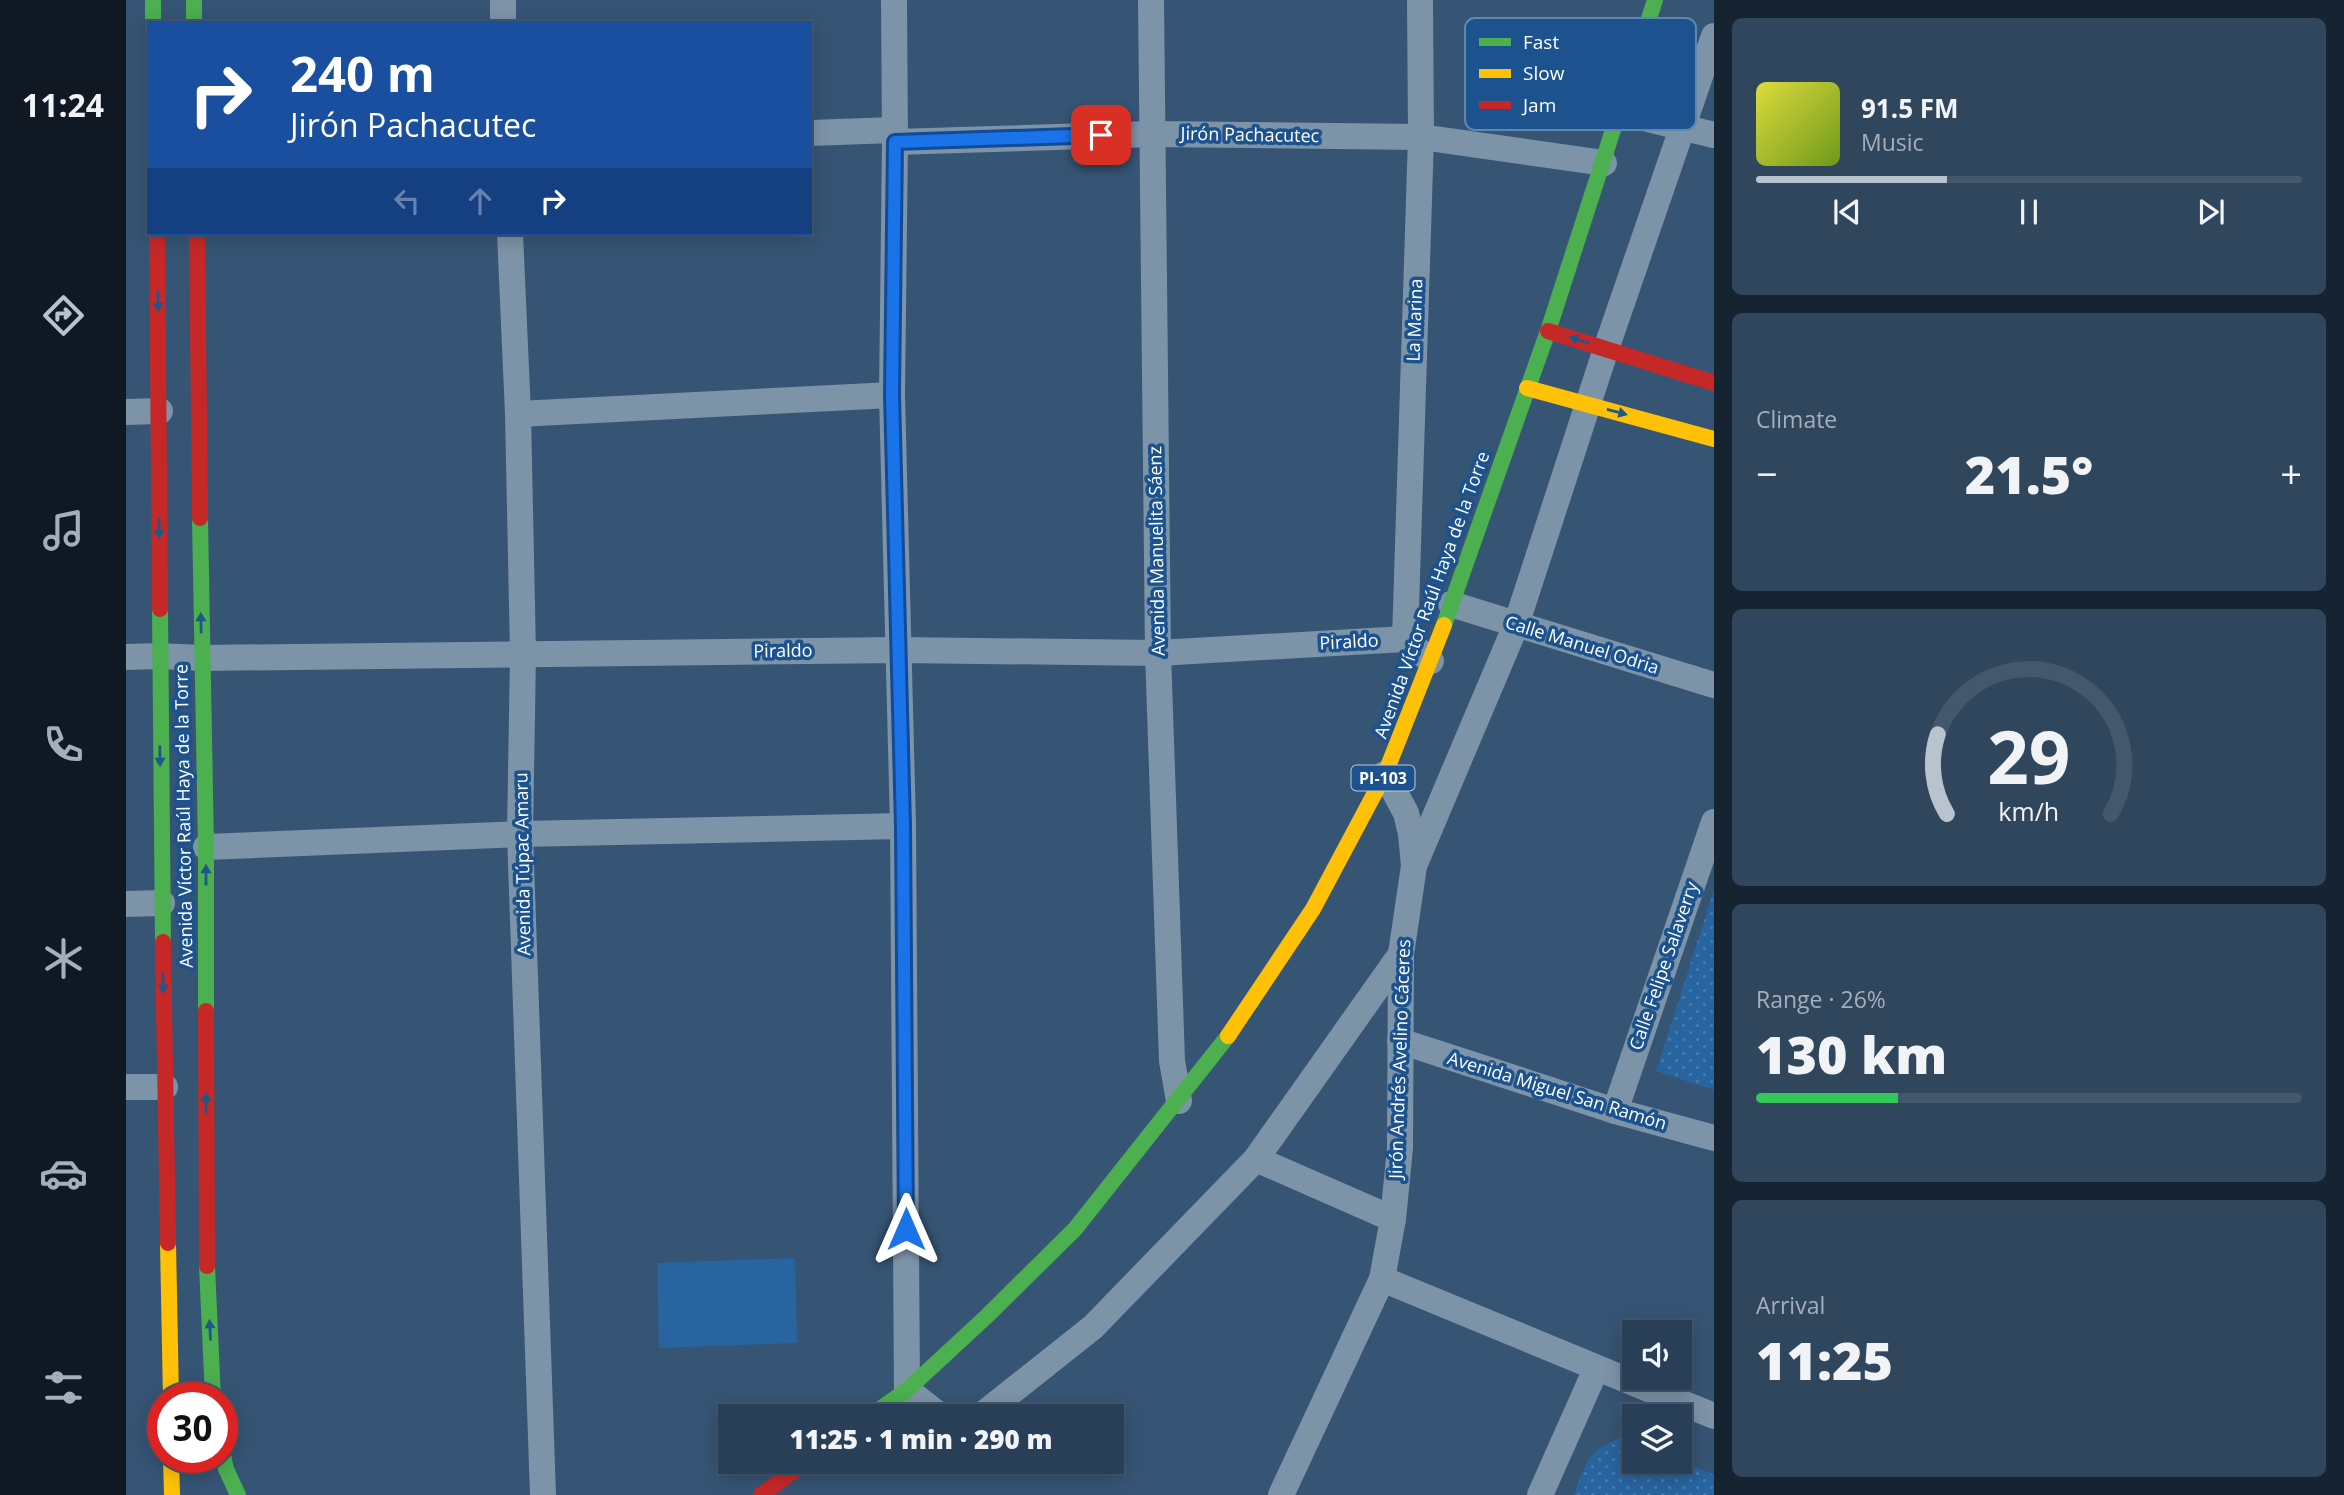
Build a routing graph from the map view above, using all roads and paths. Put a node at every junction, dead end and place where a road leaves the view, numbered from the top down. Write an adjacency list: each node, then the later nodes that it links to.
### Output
1 (153, 0): 9 (main road)
2 (194, 0): 10 (main road)
3 (503, 0): 11 (street)
4 (894, 0): 20 (street)
5 (1151, 0): 18 (street, Avenida Manuelita Sáenz)
6 (1420, 0): 21 (street, La Marina)
7 (1655, 0): 8 (main road, Avenida Víctor Raúl Haya de la Torre / PI-103)
8 (1649, 18)
9 (153, 21)
10 (194, 21)
11 (503, 21)
12 (1714, 36): 13 (street)
13 (1696, 89)
14 (1614, 130): 22 (main road, Avenida Víctor Raúl Haya de la Torre / PI-103)
15 (1682, 130): 27 (street)
16 (1692, 130): 19 (street)
17 (812, 133): 20 (street, Jirón Pachacutec)
18 (1153, 134): 20 (street, Jirón Pachacutec); 21 (street, Jirón Pachacutec); 40 (street, Avenida Manuelita Sáenz)
19 (1714, 135)
20 (894, 136): 30 (street)
21 (1421, 137): 22 (street, Jirón Pachacutec); 38 (street, La Marina)
22 (1604, 163): 26 (main road, Avenida Víctor Raúl Haya de la Torre / PI-103)
23 (157, 235): 32 (main road, Avenida Víctor Raúl Haya de la Torre, one-way to 32)
24 (197, 235): 44 (main road, Avenida Víctor Raúl Haya de la Torre, one-way to 24)
25 (510, 235): 34 (street, Avenida Túpac Amaru)
26 (1548, 331): 27 (main road, one-way to 26); 29 (main road, Avenida Víctor Raúl Haya de la Torre / PI-103)
27 (1606, 349): 28 (main road); 31 (street)
28 (1714, 383)
29 (1527, 388): 31 (main road); 36 (main road, Avenida Víctor Raúl Haya de la Torre / PI-103)
30 (892, 395): 34 (street); 39 (street)
31 (1589, 405): 35 (main road, one-way to 35); 37 (street)
32 (160, 411): 33 (street); 42 (main road, Avenida Víctor Raúl Haya de la Torre, one-way to 42)
33 (126, 412)
34 (518, 414): 41 (street, Avenida Túpac Amaru)
35 (1714, 439)
36 (1451, 604): 37 (street, Calle Manuel Odria); 45 (main road, Avenida Víctor Raúl Haya de la Torre / PI-103)
37 (1516, 625): 46 (street, Calle Manuel Odria); 52 (street)
38 (1405, 639): 40 (street, Piraldo); 45 (street)
39 (898, 650): 40 (street, Piraldo); 41 (street, Piraldo); 49 (street)
40 (1158, 653): 59 (street, Avenida Manuelita Sáenz)
41 (523, 654): 44 (street, Piraldo); 50 (street, Avenida Túpac Amaru)
42 (159, 656): 43 (street, Piraldo); 44 (street, Piraldo); 53 (main road, Avenida Víctor Raúl Haya de la Torre, one-way to 53)
43 (126, 657)
44 (201, 658): 51 (main road, Avenida Víctor Raúl Haya de la Torre)
45 (1431, 661): 47 (main road, Avenida Víctor Raúl Haya de la Torre / PI-103)
46 (1714, 685)
47 (1385, 774): 52 (street, Jirón Andrés Avelino Cáceres); 59 (main road, Avenida Víctor Raúl Haya de la Torre / PI-103)
48 (1714, 822): 60 (street, Calle Felipe Salaverry)
49 (903, 826): 50 (street); 68 (street)
50 (520, 834): 51 (street); 78 (street, Avenida Túpac Amaru)
51 (206, 848): 67 (main road, Avenida Víctor Raúl Haya de la Torre, one-way to 51)
52 (1413, 866): 55 (street, Jirón Andrés Avelino Cáceres)
53 (162, 903): 54 (street); 58 (main road, Avenida Víctor Raúl Haya de la Torre, one-way to 58)
54 (126, 904)
55 (1401, 954): 56 (street, Jirón Andrés Avelino Cáceres); 62 (street)
56 (1400, 1041): 60 (street, Avenida Miguel San Ramón); 63 (street, Jirón Andrés Avelino Cáceres)
57 (126, 1087): 58 (street)
58 (165, 1087): 66 (main road, Avenida Víctor Raúl Haya de la Torre)
59 (1179, 1101): 68 (main road, Avenida Víctor Raúl Haya de la Torre / PI-103)
60 (1615, 1111): 61 (street, Avenida Miguel San Ramón)
61 (1714, 1138)
62 (1256, 1159): 63 (street); 71 (street)
63 (1393, 1219): 64 (street, Jirón Andrés Avelino Cáceres)
64 (1382, 1279): 65 (street); 80 (street, Jirón Andrés Avelino Cáceres)
65 (1596, 1369): 72 (street); 81 (street)
66 (171, 1382)
67 (212, 1382)
68 (907, 1390): 69 (main road, Avenida Víctor Raúl Haya de la Torre / PI-103); 70 (street)
69 (887, 1404)
70 (925, 1404)
71 (996, 1404)
72 (1714, 1416)
73 (171, 1473): 76 (main road)
74 (228, 1473): 77 (main road)
75 (789, 1474): 79 (main road)
76 (172, 1495)
77 (238, 1495)
78 (543, 1495)
79 (761, 1495)
80 (1281, 1495)
81 (1540, 1495)

